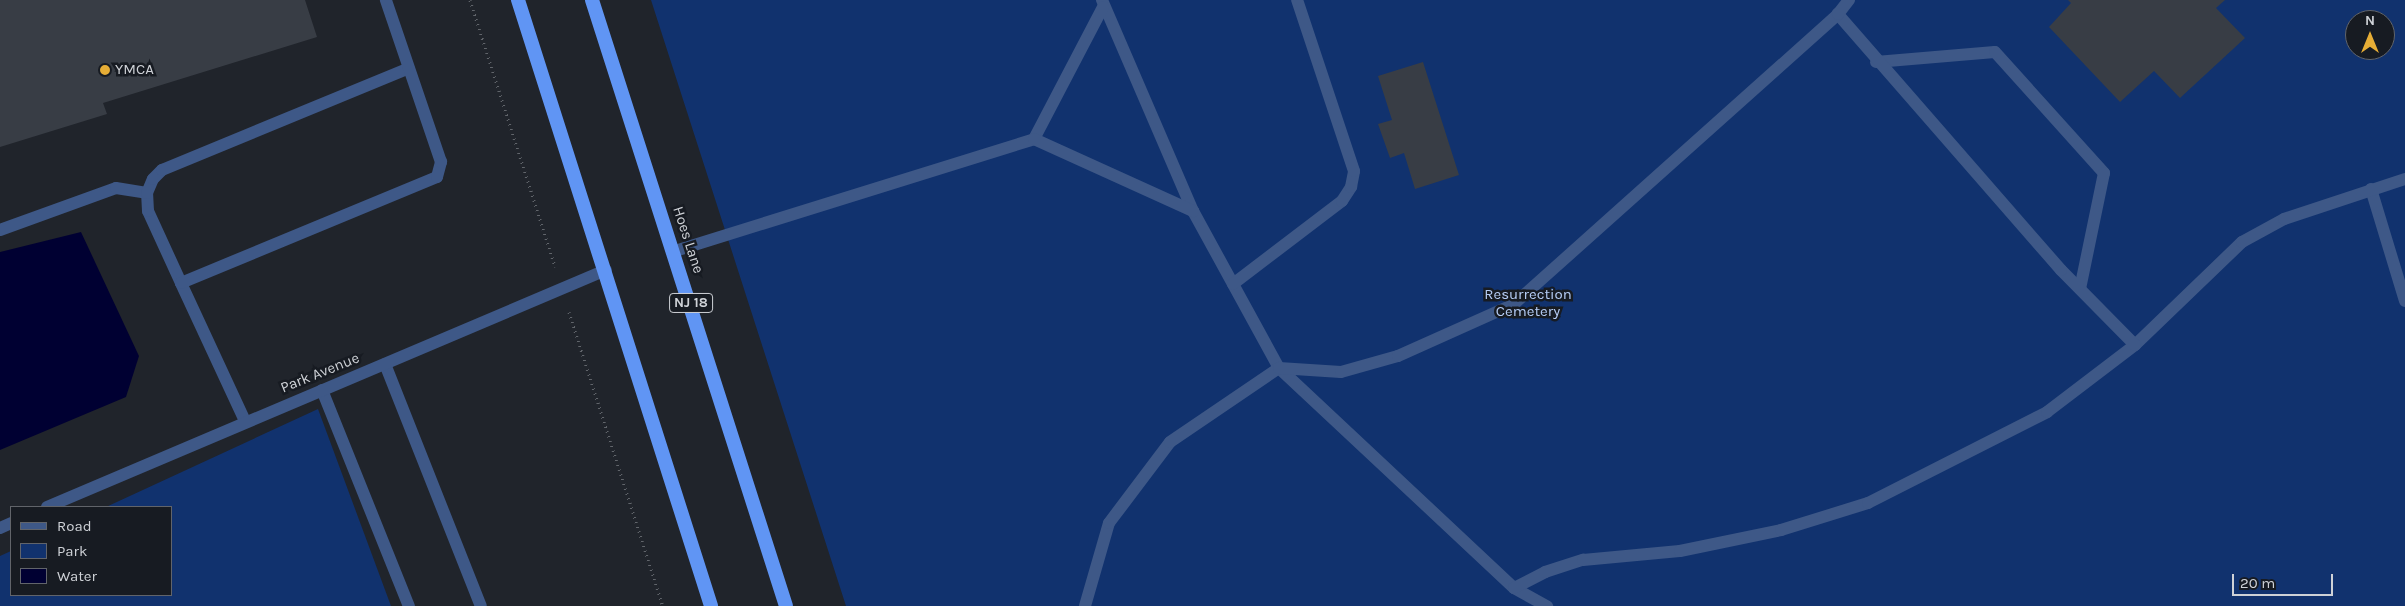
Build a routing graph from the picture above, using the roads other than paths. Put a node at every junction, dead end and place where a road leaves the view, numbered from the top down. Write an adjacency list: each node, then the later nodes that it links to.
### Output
1 (386, 0): 9 (street)
2 (518, 0): 17 (highway)
3 (592, 0): 16 (highway, Hoes Lane / NJ 18)
4 (1297, 0): 19 (street)
5 (1849, 0): 7 (street)
6 (1102, 4): 10 (street); 14 (street)
7 (1838, 14): 8 (street); 24 (street)
8 (1876, 62): 20 (street); 20 (street)
9 (408, 69): 13 (street); 18 (street)
10 (1034, 139): 14 (street); 16 (street)
11 (2405, 179): 12 (street)
12 (2371, 190): 21 (street); 22 (street)
13 (147, 193): 15 (street); 18 (street)
14 (1193, 211): 19 (street)
15 (0, 230)
16 (675, 251): 32 (highway, Hoes Lane / NJ 18)
17 (606, 270): 23 (street, Park Avenue); 31 (highway)
18 (181, 283): 26 (street)
19 (1233, 284): 24 (street)
20 (2080, 289): 22 (street)
21 (2405, 301)
22 (2135, 345): 28 (street)
23 (385, 364): 25 (street, Park Avenue); 30 (street)
24 (1279, 368): 28 (street); 33 (street)
25 (322, 390): 26 (street, Park Avenue); 29 (street)
26 (244, 421): 27 (street, Park Avenue)
27 (49, 506)
28 (1514, 588): 34 (street)
29 (409, 606)
30 (481, 606)
31 (711, 606)
32 (786, 606)
33 (1085, 606)
34 (1547, 606)

